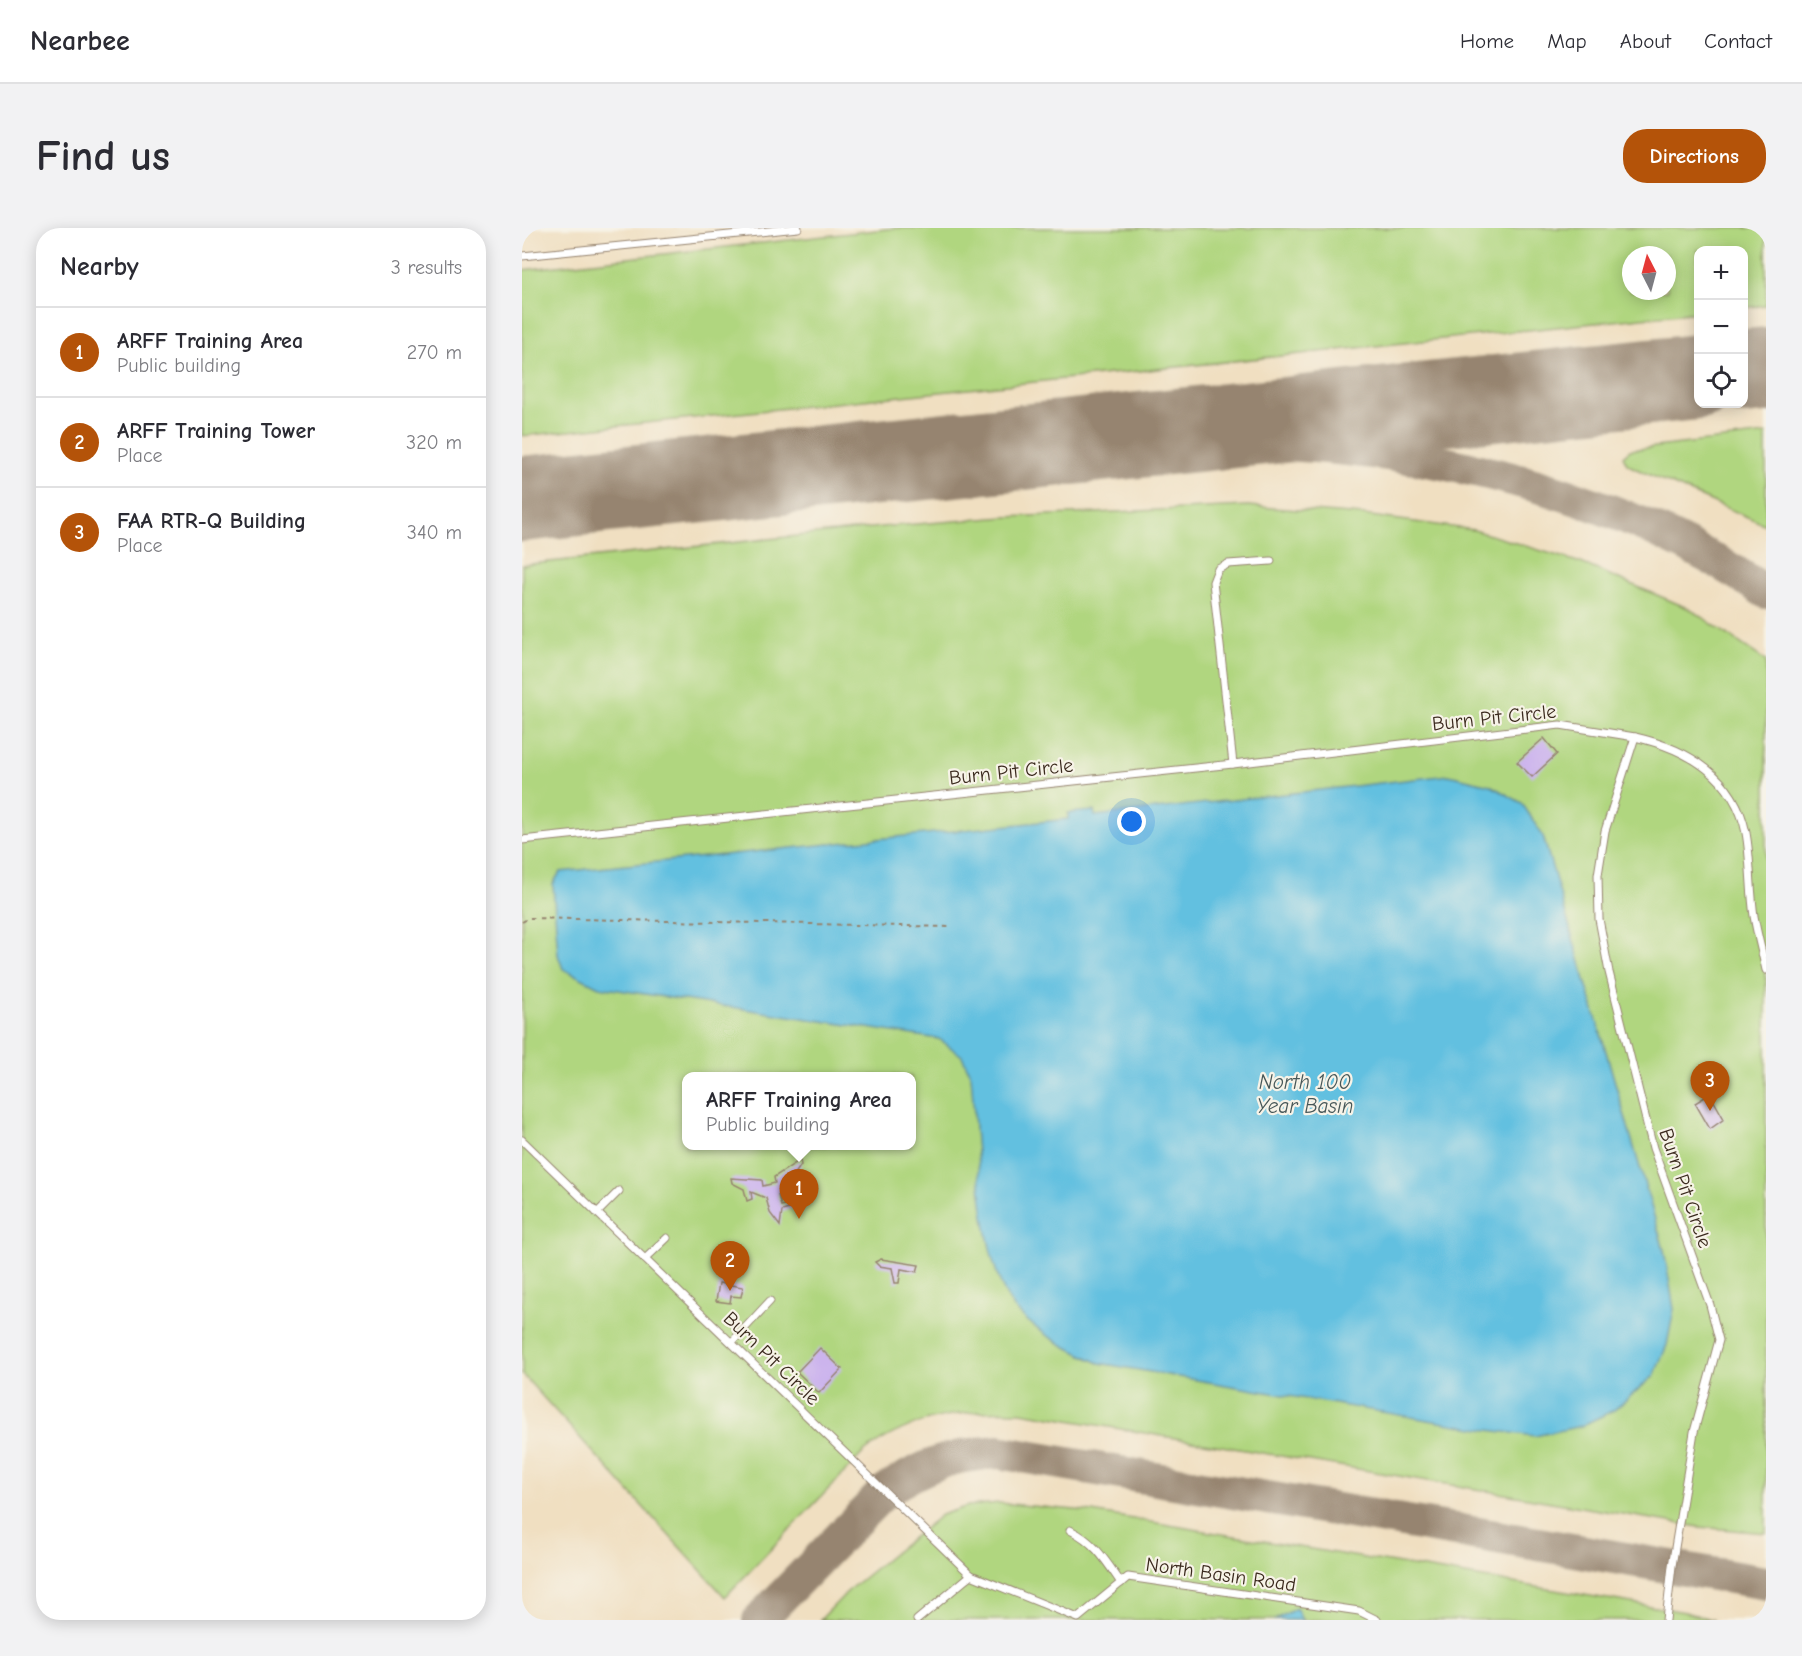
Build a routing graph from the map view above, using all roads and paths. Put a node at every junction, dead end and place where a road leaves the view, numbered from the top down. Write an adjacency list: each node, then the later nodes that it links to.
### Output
1 (798, 228): 2 (lane)
2 (522, 256)
3 (1271, 561): 5 (lane)
4 (1635, 737): 5 (lane, Burn Pit Circle); 9 (lane); 22 (lane, Burn Pit Circle)
5 (1233, 764): 6 (lane, Burn Pit Circle)
6 (522, 840)
7 (522, 922): 8 (path)
8 (951, 927)
9 (1766, 970)
10 (522, 1140): 12 (lane, Burn Pit Circle)
11 (619, 1191): 12 (lane)
12 (597, 1212): 14 (lane, Burn Pit Circle)
13 (667, 1238): 14 (lane)
14 (645, 1258): 16 (lane, Burn Pit Circle)
15 (770, 1301): 16 (lane)
16 (732, 1342): 18 (lane, Burn Pit Circle)
17 (1070, 1530): 19 (lane)
18 (971, 1575): 19 (lane, North Basin Road); 20 (lane)
19 (1121, 1583): 21 (lane, North Basin Road)
20 (917, 1620)
21 (1377, 1620)
22 (1666, 1620)

